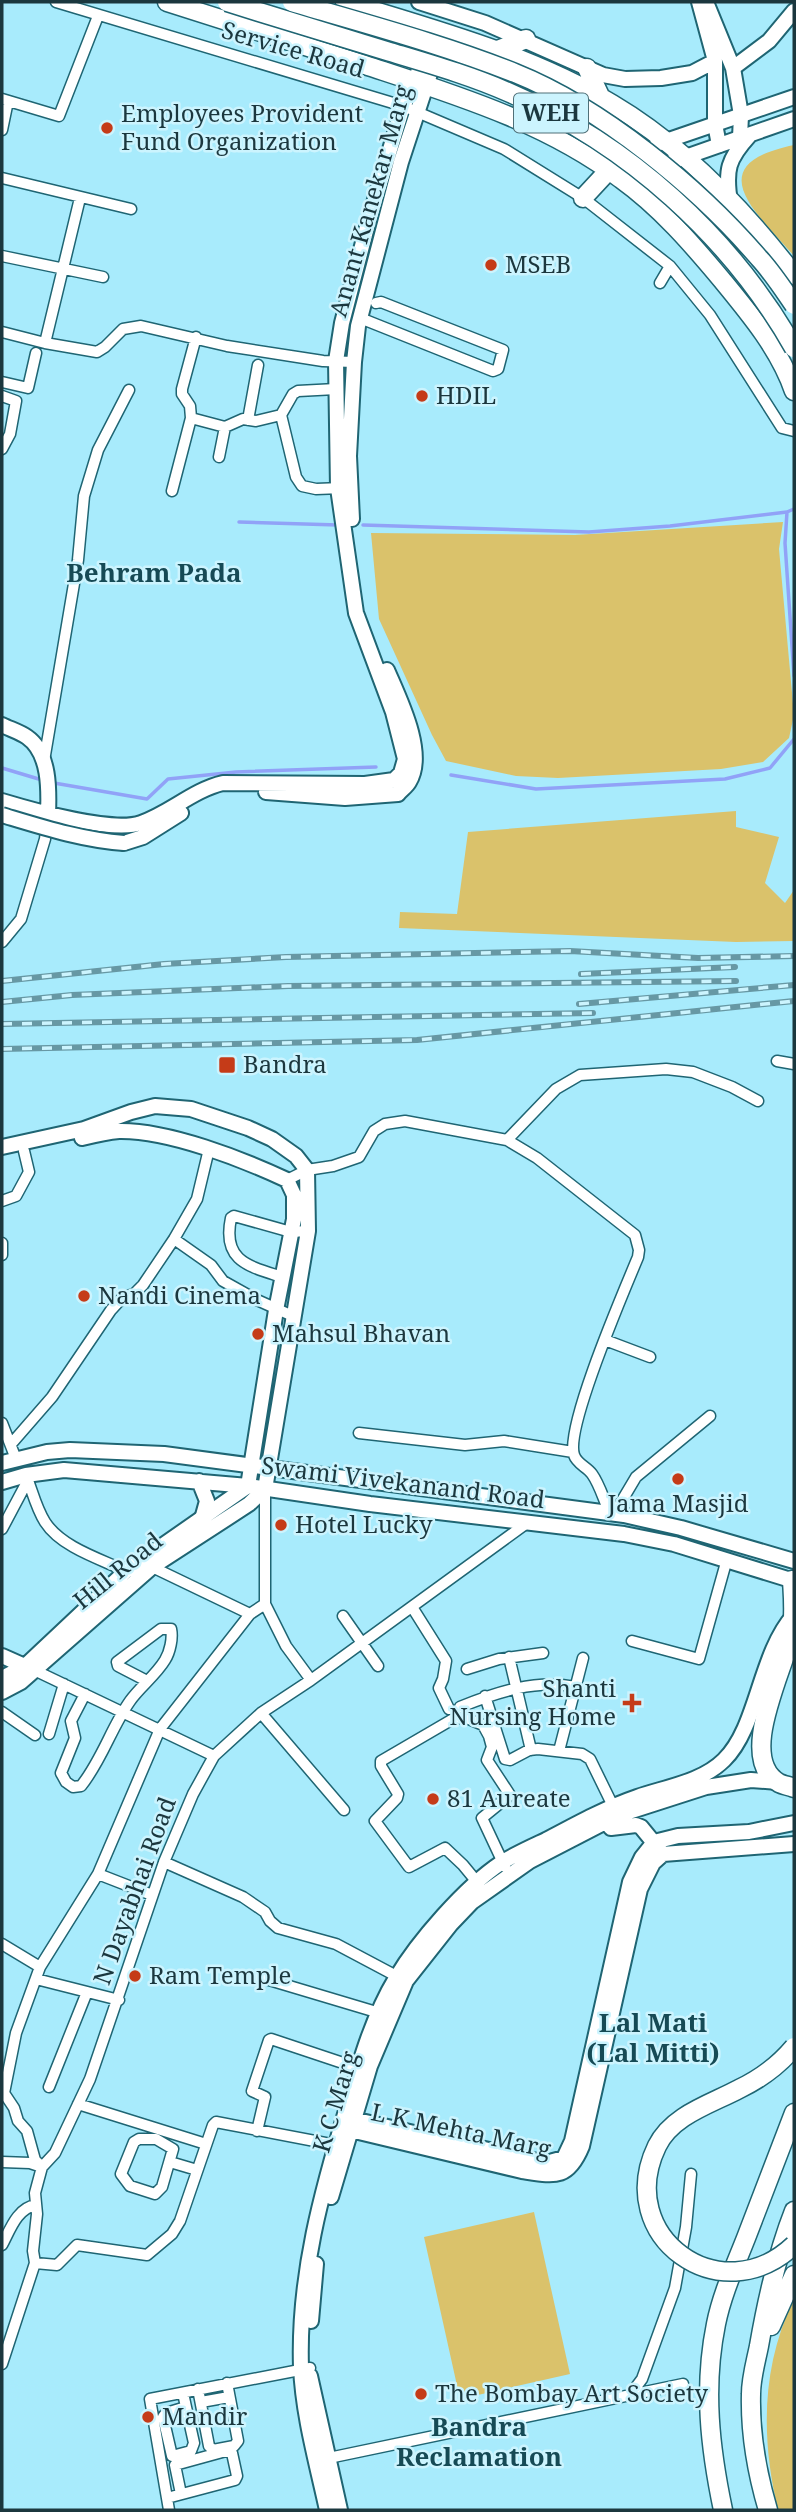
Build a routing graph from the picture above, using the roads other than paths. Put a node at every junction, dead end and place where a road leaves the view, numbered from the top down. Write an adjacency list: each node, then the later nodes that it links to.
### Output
1 (56, 2): 10 (street, Service Road)
2 (167, 2): 17 (highway)
3 (227, 2): 49 (highway, WEH, bridge)
4 (292, 2): 44 (highway, WEH, bridge)
5 (345, 2): 11 (highway)
6 (419, 2): 12 (main road)
7 (699, 2): 14 (main road)
8 (706, 2): 16 (main road)
9 (794, 11): 16 (main road)
10 (98, 16): 20 (street); 21 (street, Service Road)
11 (437, 31): 13 (highway); 17 (main road, Anant Kanekar Marg)
12 (526, 39): 13 (highway); 15 (main road)
13 (498, 50): 19 (highway)
14 (715, 61): 15 (main road); 25 (main road)
15 (587, 68): 19 (highway)
16 (733, 68): 23 (main road)
17 (421, 83): 21 (main road, Anant Kanekar Marg); 22 (main road, Anant Kanekar Marg); 31 (highway)
18 (794, 97): 23 (main road)
19 (601, 98): 28 (highway)
20 (5, 100): 26 (street)
21 (403, 106): 22 (street, Service Road); 51 (main road, Anant Kanekar Marg)
22 (418, 113): 34 (street, Service Road); 45 (main road, Anant Kanekar Marg)
23 (741, 115): 25 (main road); 27 (main road)
24 (794, 119): 27 (main road)
25 (709, 126): 28 (main road); 29 (main road)
26 (2, 130)
27 (745, 136): 29 (main road); 35 (main road)
28 (665, 141): 30 (highway); 31 (main road)
29 (719, 145): 30 (main road)
30 (684, 157): 31 (main road); 35 (highway)
31 (610, 171): 34 (highway); 57 (highway)
32 (2, 178): 33 (street)
33 (80, 198): 36 (street); 39 (street)
34 (583, 198): 38 (street, Service Road)
35 (730, 201): 40 (highway)
36 (131, 209)
37 (2, 256): 39 (street)
38 (670, 266): 42 (street); 63 (street, Service Road)
39 (63, 268): 41 (street); 48 (street)
40 (794, 275)
41 (103, 276)
42 (660, 283)
43 (376, 303): 45 (street)
44 (794, 305)
45 (360, 318): 52 (main road, Anant Kanekar Marg)
46 (2, 332): 48 (street)
47 (196, 337): 48 (street); 51 (street); 60 (street)
48 (45, 343)
49 (794, 348)
50 (36, 354): 54 (street)
51 (336, 361): 52 (street); 55 (main road, Anant Kanekar Marg)
52 (354, 362): 66 (main road, Anant Kanekar Marg)
53 (258, 365): 61 (street)
54 (2, 382)
55 (336, 389): 59 (street); 66 (main road, Anant Kanekar Marg)
56 (129, 390): 72 (street)
57 (794, 391)
58 (2, 396): 64 (street)
59 (281, 415): 61 (street); 68 (street)
60 (191, 418): 62 (street); 69 (street)
61 (248, 420): 62 (street)
62 (225, 427): 67 (street)
63 (794, 431)
64 (6, 433): 65 (street)
65 (2, 449)
66 (343, 456): 68 (main road, Anant Kanekar Marg)
67 (219, 457)
68 (344, 488): 70 (main road, Anant Kanekar Marg)
69 (173, 491)
70 (354, 579): 74 (main road, Anant Kanekar Marg, bridge); 75 (main road, Anant Kanekar Marg)
71 (2, 725): 72 (main road)
72 (44, 761): 75 (main road)
73 (2, 802): 75 (main road, Anant Kanekar Marg)
74 (2, 815)
75 (48, 815): 76 (street)
76 (2, 942)
77 (777, 1061): 78 (street)
78 (794, 1064)
79 (758, 1101): 80 (street)
80 (507, 1140): 85 (street); 96 (street)
81 (2, 1147): 85 (main road)
82 (209, 1149): 83 (main road); 86 (main road); 90 (street)
83 (24, 1151): 84 (main road); 87 (street)
84 (2, 1156)
85 (307, 1170): 86 (street); 88 (main road)
86 (287, 1180): 89 (main road)
87 (2, 1201)
88 (308, 1231): 89 (street); 95 (main road)
89 (291, 1232): 93 (main road); 93 (street)
90 (174, 1239): 94 (street); 101 (street)
91 (2, 1243): 92 (street)
92 (2, 1255)
93 (282, 1277): 94 (main road)
94 (276, 1310): 95 (street); 104 (main road)
95 (295, 1317): 105 (main road)
96 (604, 1340): 97 (street); 102 (street)
97 (650, 1357)
98 (709, 1416): 113 (street)
99 (2, 1423): 101 (street)
100 (359, 1433): 102 (street)
101 (12, 1443): 103 (street)
102 (573, 1452): 113 (street)
103 (9, 1461): 104 (main road, Swami Vivekanand Road)
104 (252, 1466): 105 (main road, Swami Vivekanand Road); 110 (main road)
105 (269, 1468): 107 (main road, Swami Vivekanand Road); 111 (main road)
106 (27, 1478): 108 (main road, Swami Vivekanand Road); 109 (main road, Swami Vivekanand Road); 116 (street); 120 (street)
107 (350, 1479): 112 (main road); 113 (main road, Swami Vivekanand Road)
108 (199, 1481): 110 (main road, Swami Vivekanand Road); 114 (main road)
109 (2, 1482)
110 (248, 1486): 111 (main road, Swami Vivekanand Road); 114 (main road, Hill Road)
111 (265, 1489): 112 (main road, Swami Vivekanand Road); 119 (main road, Hill Road); 122 (street)
112 (348, 1500): 115 (main road, Swami Vivekanand Road)
113 (612, 1514): 118 (main road, Swami Vivekanand Road)
114 (202, 1519): 119 (main road, Hill Road)
115 (527, 1523): 117 (main road, Swami Vivekanand Road); 123 (street, N Dayabhai Road)
116 (2, 1529)
117 (727, 1559): 121 (main road, Swami Vivekanand Road); 127 (street)
118 (794, 1561)
119 (147, 1564): 120 (main road, Hill Road); 124 (street); 134 (main road, Hill Road)
120 (126, 1571): 134 (main road, Hill Road)
121 (793, 1581): 125 (highway)
122 (265, 1604): 124 (street); 137 (street)
123 (412, 1607): 128 (street, N Dayabhai Road); 144 (street)
124 (250, 1614): 148 (street)
125 (793, 1615): 154 (highway); 156 (main road)
126 (343, 1616): 128 (street)
127 (632, 1641)
128 (361, 1644): 133 (street); 137 (street, N Dayabhai Road)
129 (543, 1653): 131 (street)
130 (2, 1656): 134 (main road)
131 (509, 1657): 135 (street); 141 (street)
132 (583, 1658): 140 (street)
133 (378, 1666)
134 (30, 1668): 136 (main road, Hill Road); 139 (street); 142 (main road, Hill Road)
135 (467, 1669)
136 (2, 1678)
137 (311, 1680): 146 (street, N Dayabhai Road)
138 (147, 1681): 138 (street); 147 (street)
139 (64, 1684): 143 (street); 149 (street)
140 (576, 1687): 141 (street); 152 (street)
141 (516, 1688): 144 (street); 151 (street)
142 (2, 1692)
143 (85, 1694): 147 (street); 147 (street)
144 (485, 1696): 151 (street)
145 (2, 1712): 150 (street)
146 (261, 1713): 153 (street, N Dayabhai Road); 155 (street)
147 (123, 1714): 148 (street)
148 (160, 1729): 153 (street); 164 (street)
149 (49, 1734)
150 (35, 1735)
151 (531, 1750): 152 (street)
152 (559, 1751): 156 (street)
153 (214, 1756): 162 (street, N Dayabhai Road)
154 (786, 1785): 156 (main road)
155 (344, 1810)
156 (609, 1814): 161 (main road); 163 (main road, K C Marg)
157 (794, 1823): 158 (main road)
158 (774, 1828): 160 (main road); 161 (main road)
159 (794, 1844): 160 (main road)
160 (776, 1846): 161 (main road)
161 (659, 1848): 181 (main road, L K Mehta Marg)
162 (164, 1861): 166 (street, N Dayabhai Road); 171 (street)
163 (505, 1868): 165 (main road, K C Marg); 165 (street)
164 (98, 1874): 166 (street); 168 (street)
165 (475, 1889): 171 (main road, K C Marg)
166 (152, 1895): 173 (street, N Dayabhai Road)
167 (2, 1944): 168 (street)
168 (40, 1967): 170 (street)
169 (259, 1977): 174 (street)
170 (36, 1979): 172 (street); 178 (street)
171 (401, 1979): 174 (main road, K C Marg)
172 (87, 1992): 173 (street); 177 (street)
173 (119, 2000): 179 (street, N Dayabhai Road)
174 (387, 2007): 176 (main road, K C Marg)
175 (794, 2047): 193 (highway, bridge)
176 (363, 2069): 181 (main road, K C Marg); 182 (street)
177 (49, 2087)
178 (3, 2093): 187 (street)
179 (79, 2104): 183 (street); 187 (street, N Dayabhai Road)
180 (794, 2113): 214 (highway)
181 (348, 2124): 184 (main road, K C Marg)
182 (257, 2131): 183 (street); 184 (street)
183 (206, 2144): 188 (street)
184 (341, 2146): 197 (main road, K C Marg)
185 (2, 2162): 187 (street)
186 (170, 2162): 186 (street); 188 (street)
187 (42, 2167): 190 (street)
188 (197, 2170): 194 (street)
189 (691, 2174): 203 (street)
190 (36, 2205): 192 (street); 194 (street)
191 (794, 2211): 198 (highway)
192 (2, 2245)
193 (794, 2245)
194 (36, 2263): 196 (street)
195 (794, 2275): 198 (highway)
196 (2, 2364)
197 (305, 2368): 199 (street); 208 (main road, K C Marg)
198 (752, 2383): 215 (highway)
199 (227, 2384): 201 (street); 204 (street)
200 (683, 2384): 203 (street)
201 (198, 2389): 202 (street); 205 (street)
202 (183, 2393): 206 (street); 207 (street)
203 (630, 2395): 208 (street)
204 (229, 2397): 205 (street); 205 (street)
205 (201, 2402)
206 (186, 2407): 207 (street); 207 (street)
207 (160, 2431): 210 (street)
208 (322, 2460): 212 (main road, K C Marg); 213 (main road, K C Marg)
209 (181, 2494): 209 (street); 210 (street)
210 (167, 2498): 211 (street)
211 (169, 2510)
212 (327, 2510)
213 (340, 2510)
214 (723, 2510)
215 (768, 2510)

